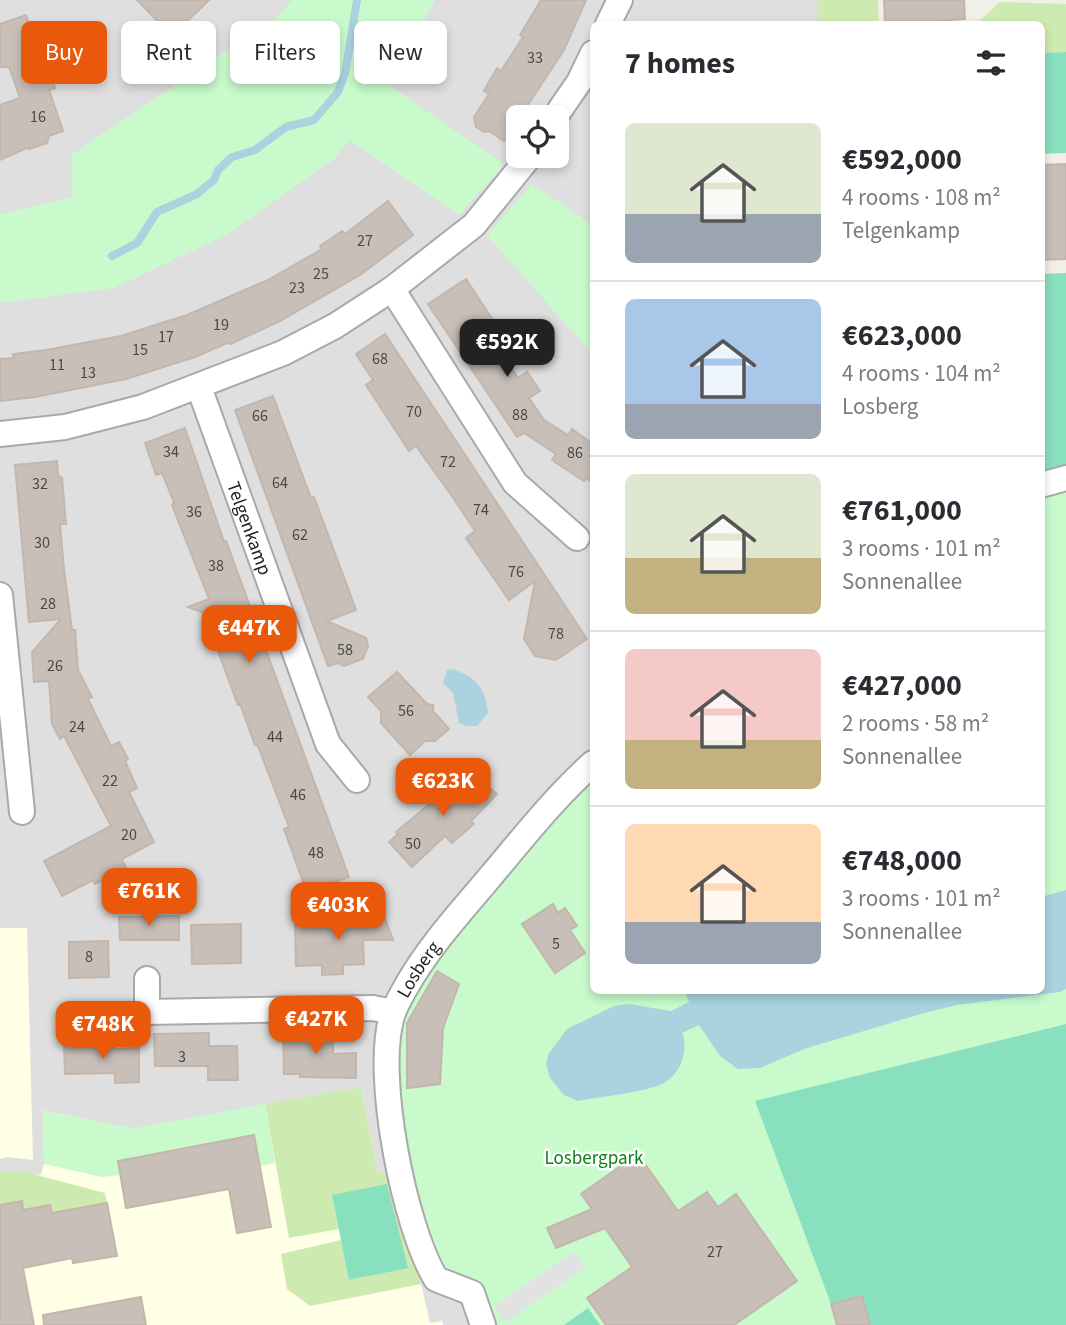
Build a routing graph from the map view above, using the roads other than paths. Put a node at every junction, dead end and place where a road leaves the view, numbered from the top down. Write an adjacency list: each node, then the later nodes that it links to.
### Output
1 (621, 0): 2 (street)
2 (610, 21)
3 (590, 67): 4 (street)
4 (586, 86): 5 (street)
5 (567, 105)
6 (520, 168): 7 (street)
7 (392, 289): 8 (street); 12 (street)
8 (199, 387): 9 (street); 15 (street, Telgenkamp)
9 (0, 434)
10 (1066, 478): 11 (street)
11 (1045, 484)
12 (577, 537)
13 (0, 596): 16 (street)
14 (590, 765): 18 (street, Losberg)
15 (357, 780)
16 (22, 812)
17 (147, 979): 18 (street)
18 (393, 1012): 19 (street, Losberg)
19 (483, 1325)

